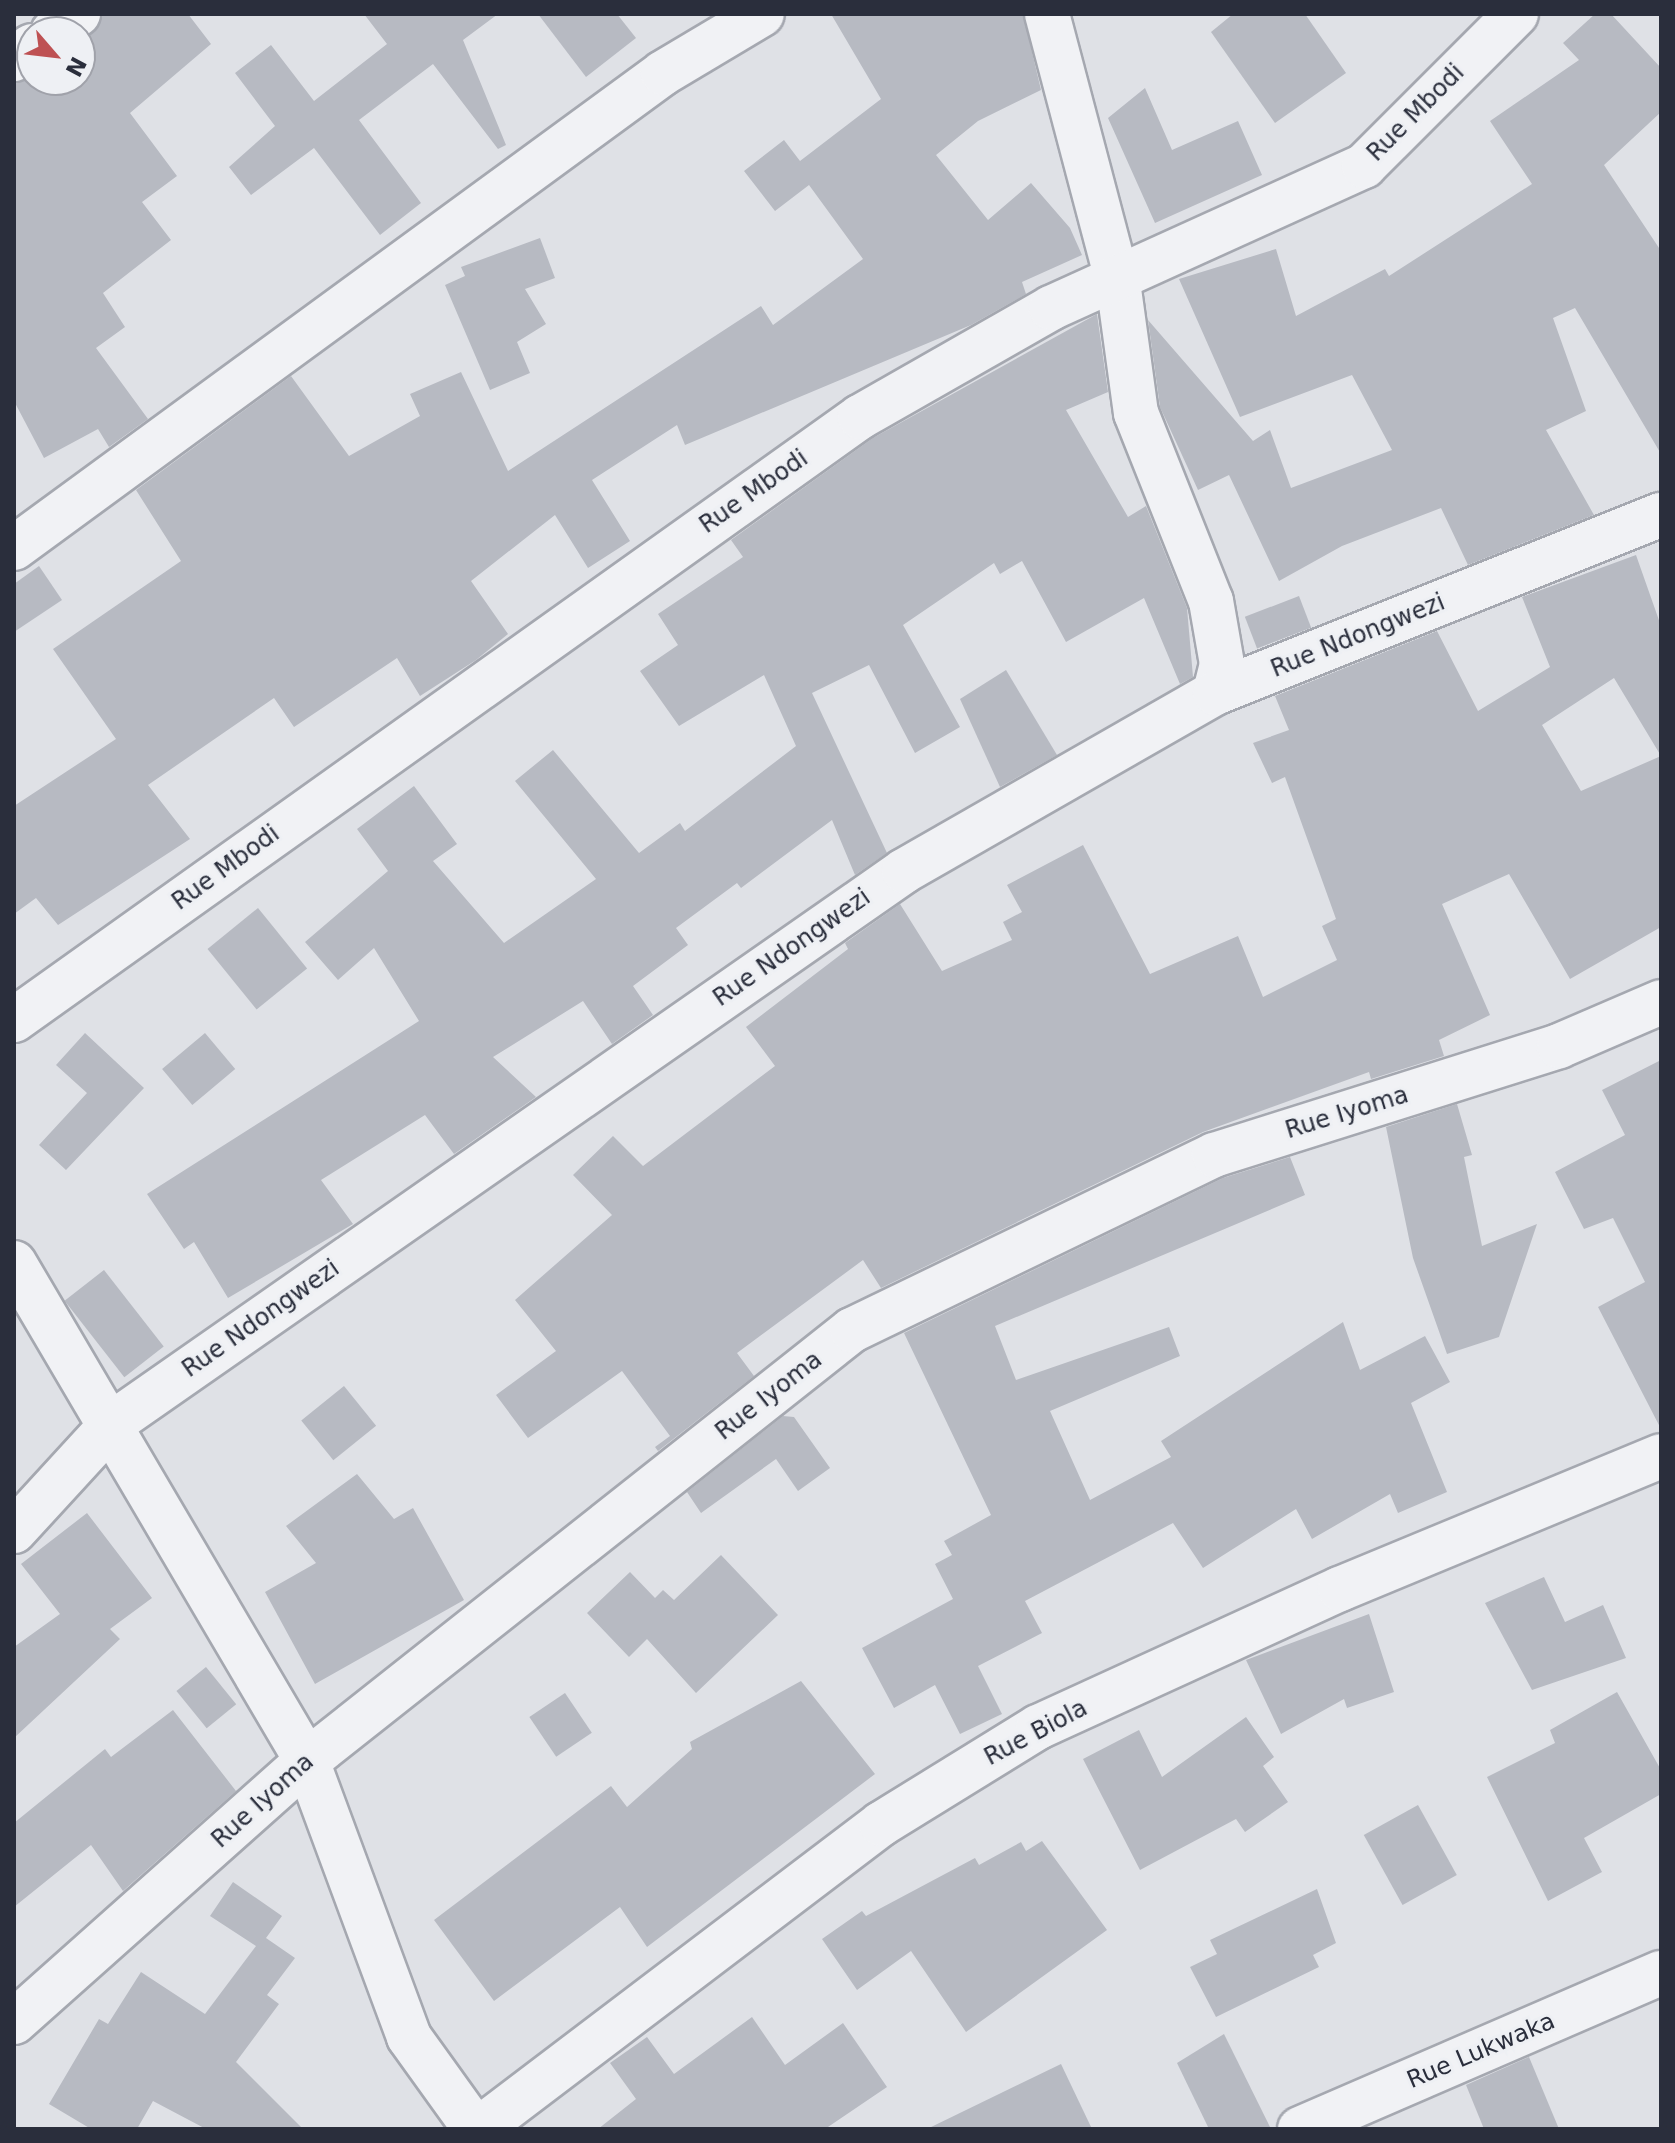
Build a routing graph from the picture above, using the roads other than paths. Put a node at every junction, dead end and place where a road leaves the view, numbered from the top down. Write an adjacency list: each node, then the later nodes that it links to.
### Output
1 (762, 14): 6 (street)
2 (1047, 14): 4 (street)
3 (1516, 14): 4 (street, Rue Mbodi)
4 (1118, 282): 7 (street); 9 (street, Rue Mbodi)
5 (1661, 515): 7 (street, Rue Ndongwezi)
6 (14, 548)
7 (1215, 693): 11 (street, Rue Ndongwezi)
8 (1661, 1002): 14 (street, Rue Iyoma)
9 (14, 1020)
10 (14, 1263): 11 (street)
11 (114, 1422): 13 (street, Rue Ndongwezi); 14 (street)
12 (1661, 1456): 17 (street, Rue Biola)
13 (14, 1531)
14 (307, 1761): 16 (street, Rue Iyoma); 17 (street)
15 (1661, 1973): 18 (street, Rue Lukwaka)
16 (14, 2022)
17 (477, 2129)
18 (1300, 2129)

